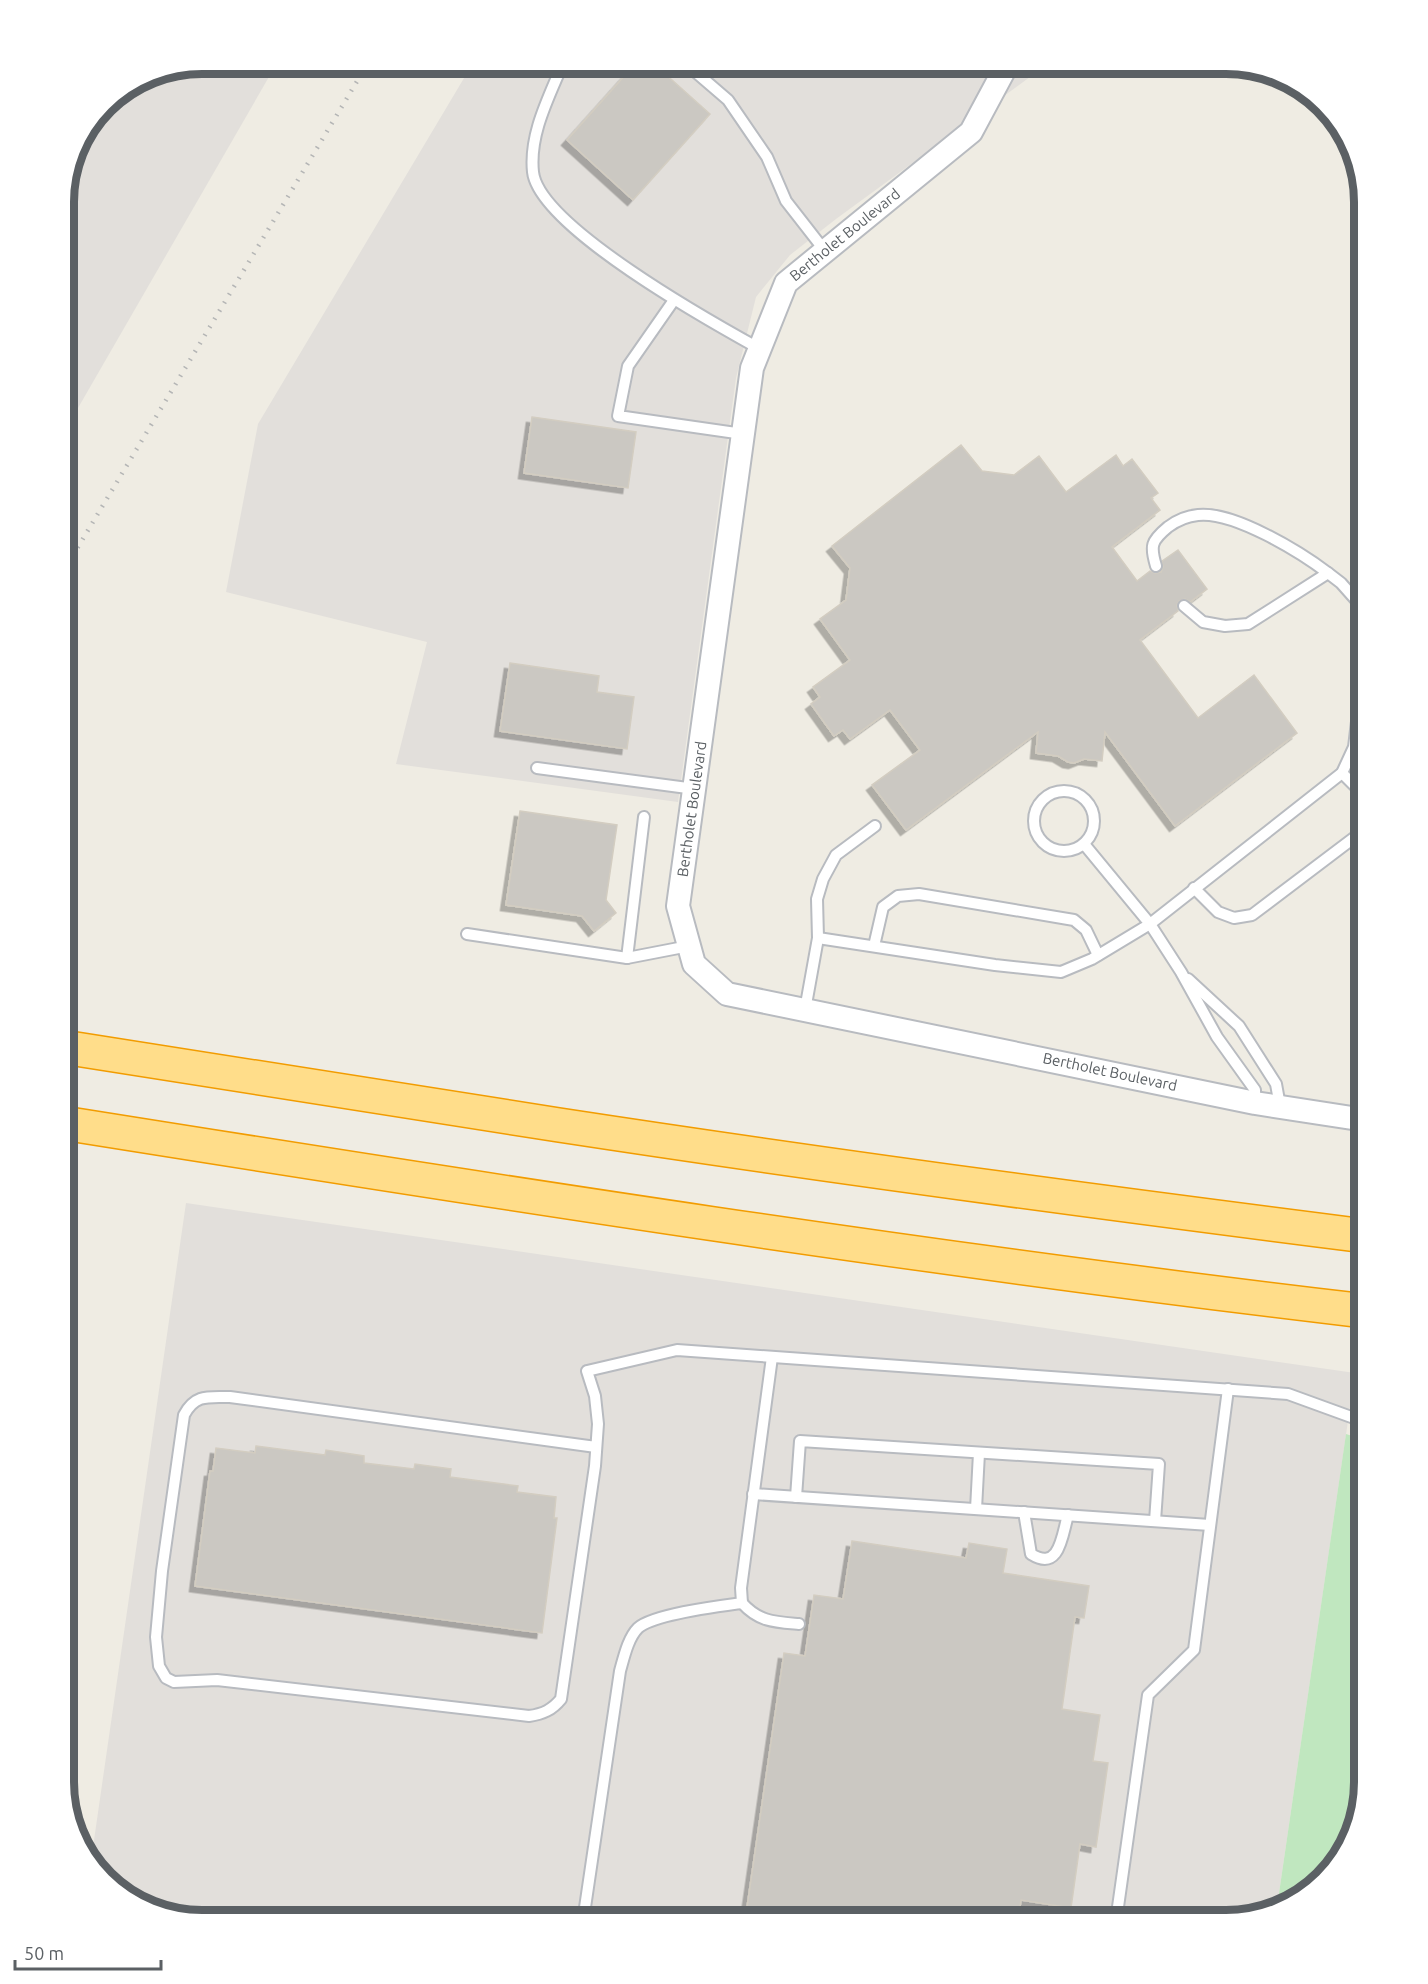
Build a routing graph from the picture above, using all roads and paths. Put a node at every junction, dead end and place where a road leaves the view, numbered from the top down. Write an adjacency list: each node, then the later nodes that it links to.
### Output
1 (558, 74): 5 (lane)
2 (698, 74): 4 (lane)
3 (1002, 74): 4 (street, Bertholet Boulevard)
4 (825, 251): 6 (street, Bertholet Boulevard)
5 (674, 300): 6 (lane); 7 (lane)
6 (760, 349): 7 (street, Bertholet Boulevard)
7 (743, 434): 16 (street, Bertholet Boulevard)
8 (1156, 566): 9 (lane)
9 (1328, 573): 10 (lane); 11 (lane)
10 (1354, 598)
11 (1184, 606)
12 (1354, 747): 14 (lane)
13 (537, 768): 16 (lane)
14 (1342, 773): 15 (lane); 21 (lane)
15 (1354, 785)
16 (695, 789): 25 (street, Bertholet Boulevard)
17 (644, 817): 28 (lane)
18 (875, 826): 24 (lane)
19 (1354, 838): 21 (lane)
20 (1084, 844): 20 (lane); 22 (lane)
21 (1194, 888): 22 (lane)
22 (1150, 924): 27 (lane); 29 (lane)
23 (467, 934): 28 (lane)
24 (818, 938): 26 (lane); 30 (lane)
25 (689, 946): 28 (lane); 30 (street, Bertholet Boulevard)
26 (874, 946): 27 (lane); 27 (lane)
27 (1098, 955)
28 (627, 958)
29 (1181, 972): 32 (lane); 33 (lane)
30 (805, 1010): 32 (street, Bertholet Boulevard)
31 (74, 1049): 36 (highway)
32 (1255, 1103): 33 (street, Bertholet Boulevard)
33 (1280, 1106): 34 (street, Bertholet Boulevard)
34 (1354, 1118)
35 (74, 1125): 37 (highway)
36 (1354, 1235)
37 (1354, 1310)
38 (772, 1357): 39 (lane); 41 (lane); 43 (lane)
39 (1228, 1389): 40 (lane); 49 (lane)
40 (1354, 1418)
41 (596, 1447): 41 (lane)
42 (979, 1453): 44 (lane); 45 (lane); 48 (lane)
43 (753, 1494): 44 (lane); 50 (lane)
44 (796, 1497): 45 (lane)
45 (976, 1509): 46 (lane)
46 (1024, 1512): 47 (lane); 47 (lane)
47 (1068, 1515): 48 (lane)
48 (1155, 1521): 49 (lane)
49 (1210, 1525): 53 (lane)
50 (742, 1603): 51 (lane); 52 (lane)
51 (799, 1624)
52 (585, 1910)
53 (1118, 1910)

